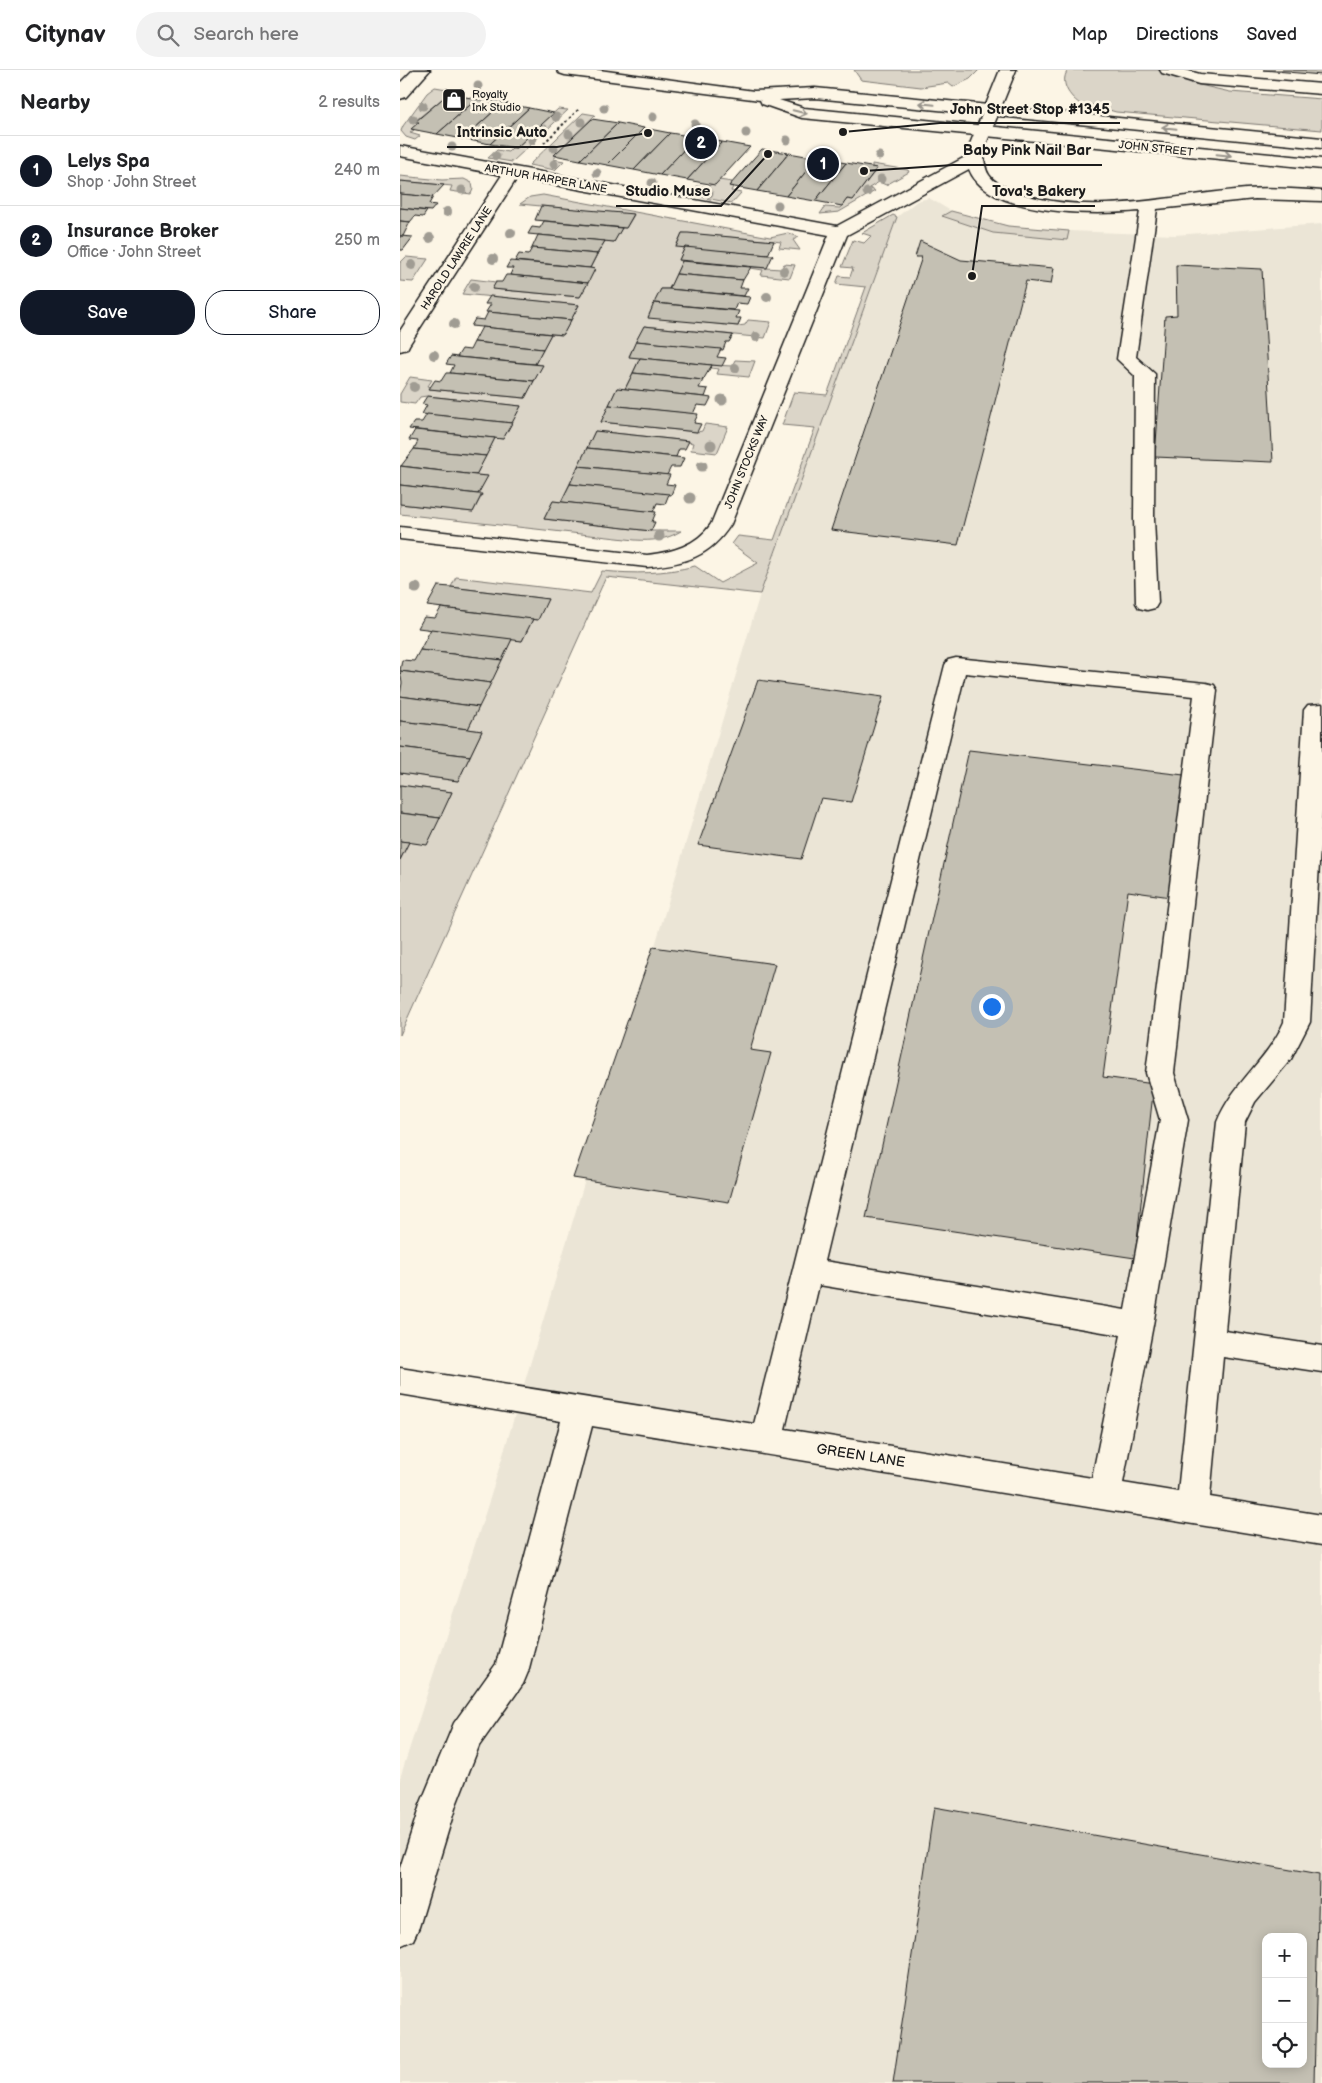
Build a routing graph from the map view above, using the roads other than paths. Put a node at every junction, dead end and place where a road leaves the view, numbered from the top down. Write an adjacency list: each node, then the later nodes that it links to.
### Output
1 (422, 70): 6 (street)
2 (565, 70): 7 (street, JOHN STREET)
3 (1008, 70): 8 (street)
4 (1168, 70): 5 (street)
5 (1322, 89)
6 (400, 94)
7 (754, 96): 8 (street, JOHN STREET, one-way to 7); 9 (street, JOHN STREET, one-way to 9)
8 (993, 110): 9 (street); 10 (street, JOHN STREET, one-way to 8)
9 (984, 131): 12 (street); 13 (street, JOHN STREET, one-way to 13)
10 (1322, 143)
11 (400, 151): 14 (street, ARTHUR HARPER LANE)
12 (975, 159): 16 (street); 17 (street)
13 (1322, 164)
14 (512, 172): 17 (street, ARTHUR HARPER LANE); 18 (street, HAROLD LAWRIE LANE)
15 (1322, 196): 16 (street)
16 (1149, 206): 20 (street)
17 (839, 232): 19 (street, JOHN STOCKS WAY)
18 (400, 345)
19 (400, 534)
20 (1147, 604)
21 (1322, 711): 22 (street)
22 (1317, 784): 23 (street)
23 (1314, 876): 26 (street)
24 (807, 1271): 25 (street); 25 (street); 30 (street)
25 (1138, 1325): 31 (street)
26 (1209, 1342): 27 (street); 32 (street)
27 (1322, 1359)
28 (400, 1381): 29 (street, GREEN LANE)
29 (580, 1410): 30 (street, GREEN LANE); 34 (street)
30 (766, 1440): 31 (street, GREEN LANE)
31 (1106, 1495): 32 (street, GREEN LANE)
32 (1193, 1509): 33 (street, GREEN LANE)
33 (1322, 1530)
34 (400, 1927)

